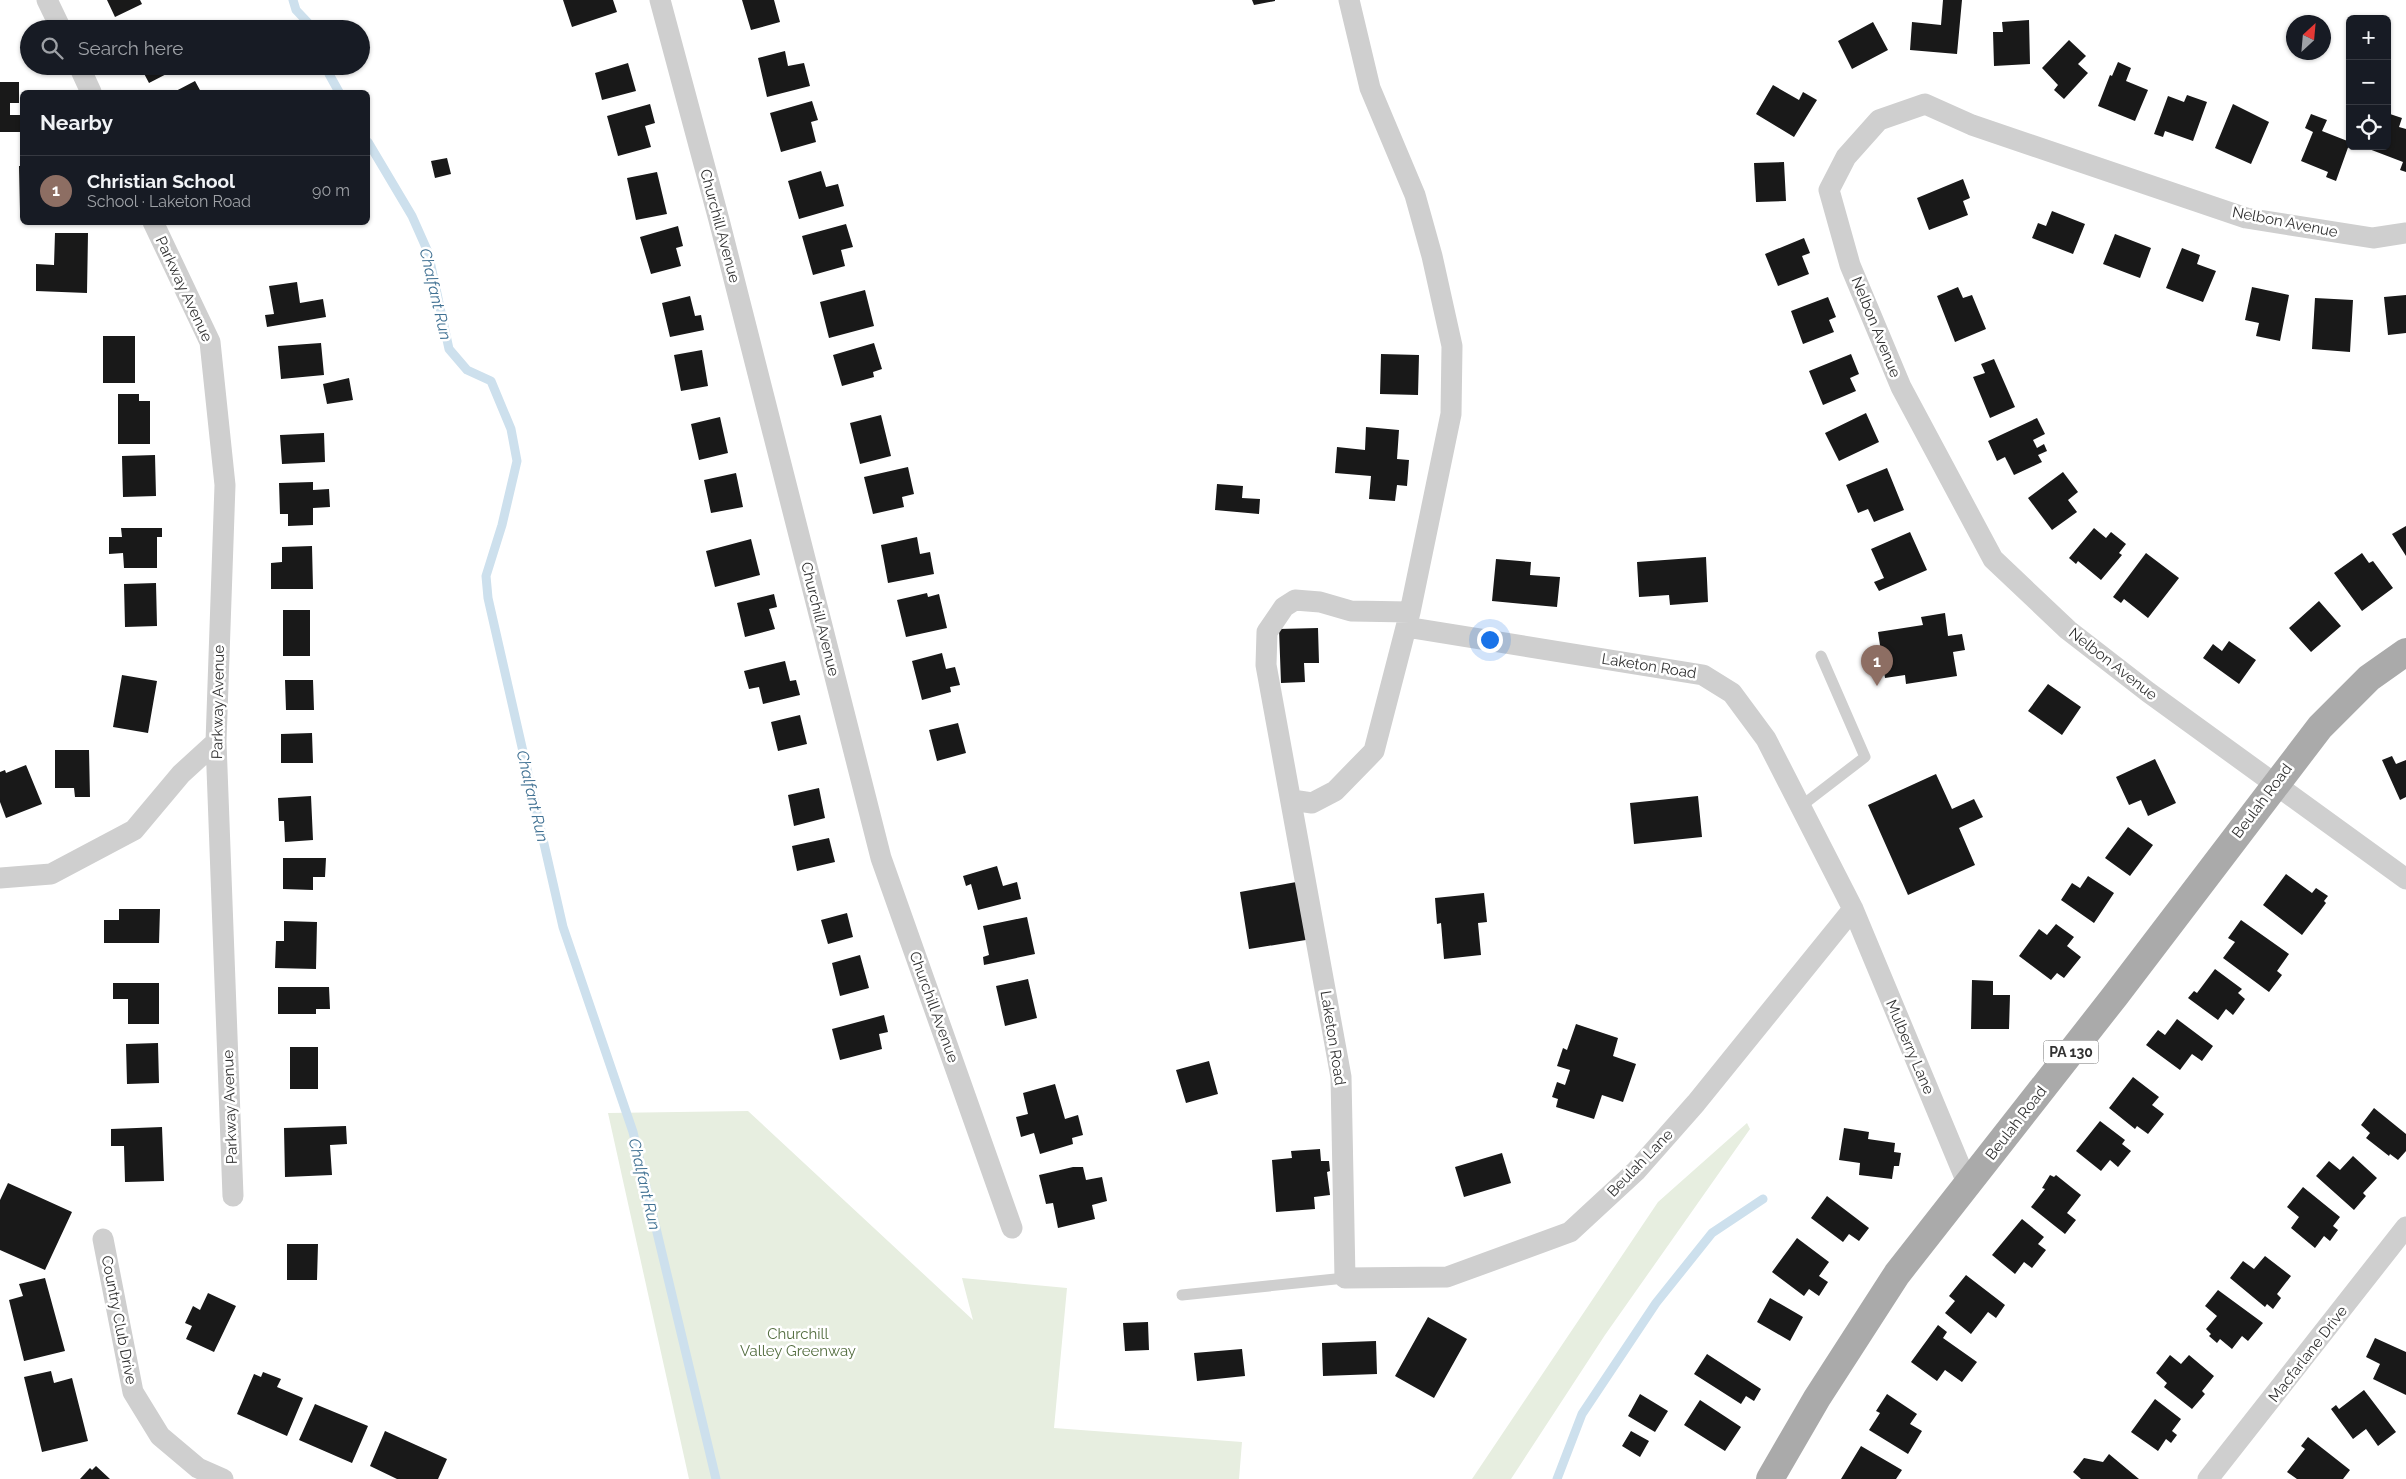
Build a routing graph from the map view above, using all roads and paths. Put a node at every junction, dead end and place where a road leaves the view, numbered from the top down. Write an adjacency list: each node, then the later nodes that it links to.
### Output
1 (47, 0): 4 (street)
2 (660, 0): 22 (street, Churchill Avenue)
3 (1349, 0): 9 (street)
4 (57, 20)
5 (83, 75): 6 (street)
6 (90, 90)
7 (154, 225): 12 (street, Parkway Avenue)
8 (2406, 233): 13 (street, Nelbon Avenue)
9 (1408, 619): 14 (street); 14 (street, Laketon Road); 15 (street, Laketon Road)
10 (2406, 652): 13 (main road, Beulah Road / PA 130)
11 (1821, 656): 15 (lane)
12 (216, 742): 16 (street); 20 (street, Parkway Avenue)
13 (2274, 785): 17 (street, Nelbon Avenue); 19 (main road, Beulah Road / PA 130)
14 (1292, 800): 24 (street, Laketon Road)
15 (1800, 806): 18 (street, Laketon Road)
16 (0, 878)
17 (2406, 878)
18 (1853, 909): 19 (street, Mulberry Lane); 24 (street, Beulah Lane)
19 (1968, 1185): 27 (main road, Beulah Road / PA 130)
20 (233, 1196)
21 (2406, 1227): 28 (street, Macfarlane Drive)
22 (1012, 1228)
23 (103, 1239): 26 (street, Country Club Drive)
24 (1345, 1278): 25 (lane)
25 (1182, 1294)
26 (223, 1479)
27 (1770, 1479)
28 (2208, 1479)

